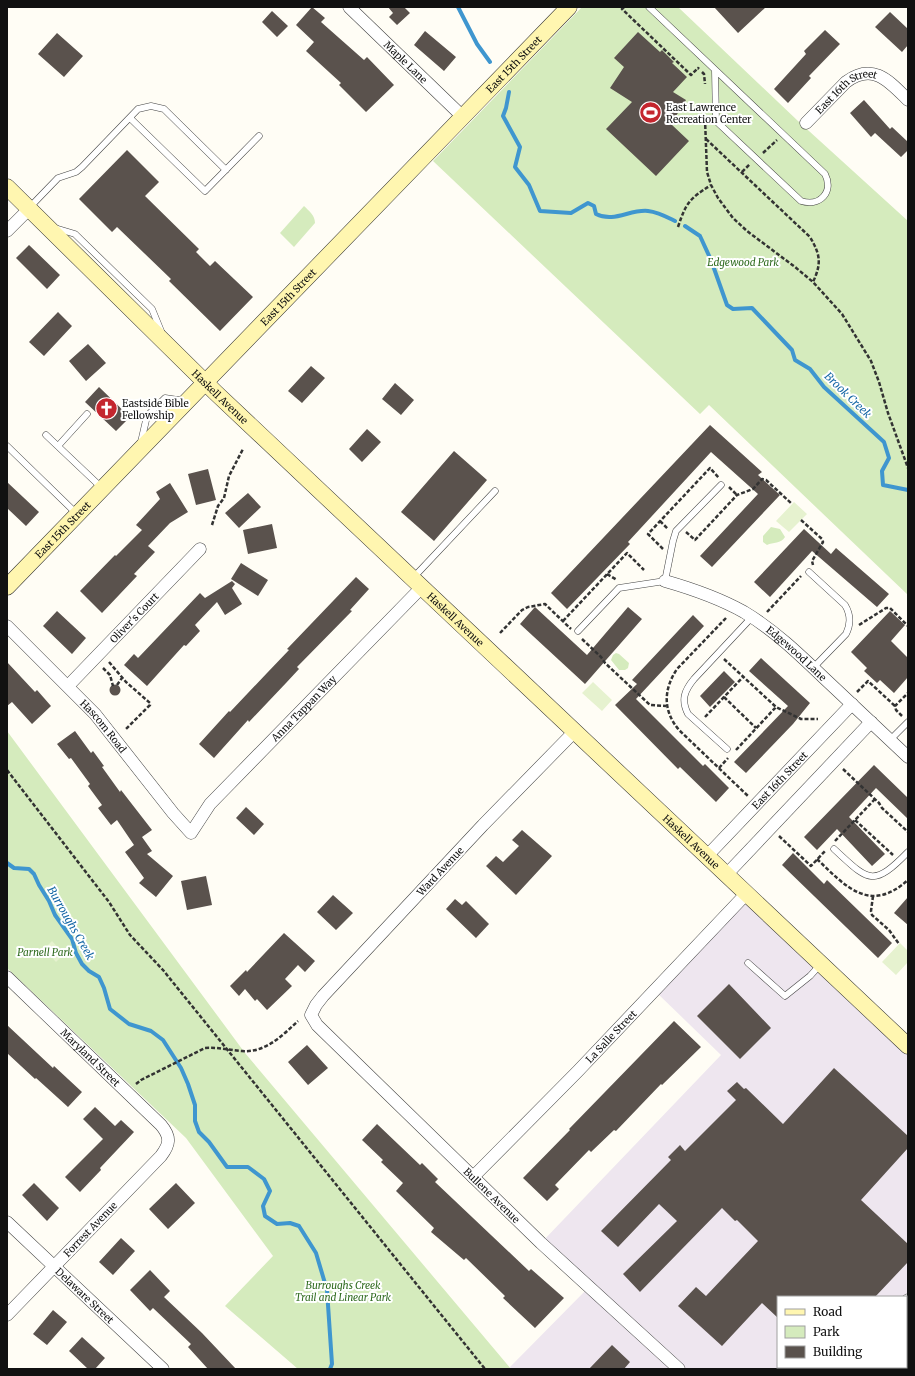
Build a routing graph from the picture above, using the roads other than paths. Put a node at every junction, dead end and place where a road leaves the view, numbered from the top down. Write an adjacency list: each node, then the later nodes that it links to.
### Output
1 (349, 7): 7 (street, Maple Lane)
2 (570, 7): 7 (main road, East 15th Street)
3 (649, 7): 4 (lane)
4 (715, 70): 4 (lane)
5 (908, 100): 8 (street, East 16th Street)
6 (130, 118): 10 (lane); 10 (lane); 12 (lane)
7 (462, 118): 14 (main road, East 15th Street)
8 (806, 123)
9 (259, 136): 10 (lane)
10 (226, 170)
11 (7, 187): 12 (main road, Haskell Avenue)
12 (29, 208): 13 (street); 14 (main road, Haskell Avenue)
13 (7, 231)
14 (205, 382): 20 (main road, East 15th Street); 26 (main road, Haskell Avenue)
15 (87, 414): 18 (lane)
16 (46, 435): 18 (lane)
17 (7, 446): 22 (lane)
18 (58, 446): 20 (lane)
19 (723, 483): 25 (lane)
20 (102, 488): 22 (main road, East 15th Street)
21 (495, 491): 26 (lane)
22 (77, 514): 27 (main road, East 15th Street)
23 (200, 549): 32 (street, Oliver's Court)
24 (808, 570): 31 (lane)
25 (666, 581): 28 (street, Edgewood Lane); 30 (lane)
26 (417, 582): 36 (main road, Haskell Avenue); 40 (street, Anna Tappan Way)
27 (7, 587)
28 (752, 618): 31 (street, Edgewood Lane); 38 (lane)
29 (7, 626): 32 (street, Hascom Road)
30 (577, 633)
31 (813, 668): 33 (street, Edgewood Lane)
32 (68, 686): 40 (street, Hascom Road)
33 (852, 704): 34 (street, Edgewood Lane); 43 (street, East 16th Street)
34 (871, 722): 37 (street, Edgewood Lane); 44 (street)
35 (908, 722): 37 (lane)
36 (575, 731): 43 (main road, Haskell Avenue); 49 (street, Ward Avenue)
37 (890, 740): 39 (street, Edgewood Lane)
38 (727, 749)
39 (908, 757)
40 (191, 833)
41 (832, 846): 42 (lane)
42 (908, 852)
43 (707, 856): 44 (main road, Haskell Avenue)
44 (727, 874): 45 (main road, Haskell Avenue)
45 (747, 893): 47 (main road, Haskell Avenue); 52 (street, La Salle Street)
46 (748, 963): 47 (lane)
47 (821, 964): 50 (main road, Haskell Avenue)
48 (7, 977): 51 (street, Maryland Street)
49 (311, 1015): 52 (street, Bullene Avenue)
50 (908, 1046)
51 (168, 1140): 54 (street, Forrest Avenue)
52 (473, 1177): 57 (street, Bullene Avenue)
53 (7, 1222): 54 (street, Delaware Street)
54 (54, 1266): 55 (street, Forrest Avenue); 56 (street, Delaware Street)
55 (7, 1315)
56 (163, 1369)
57 (679, 1369)

